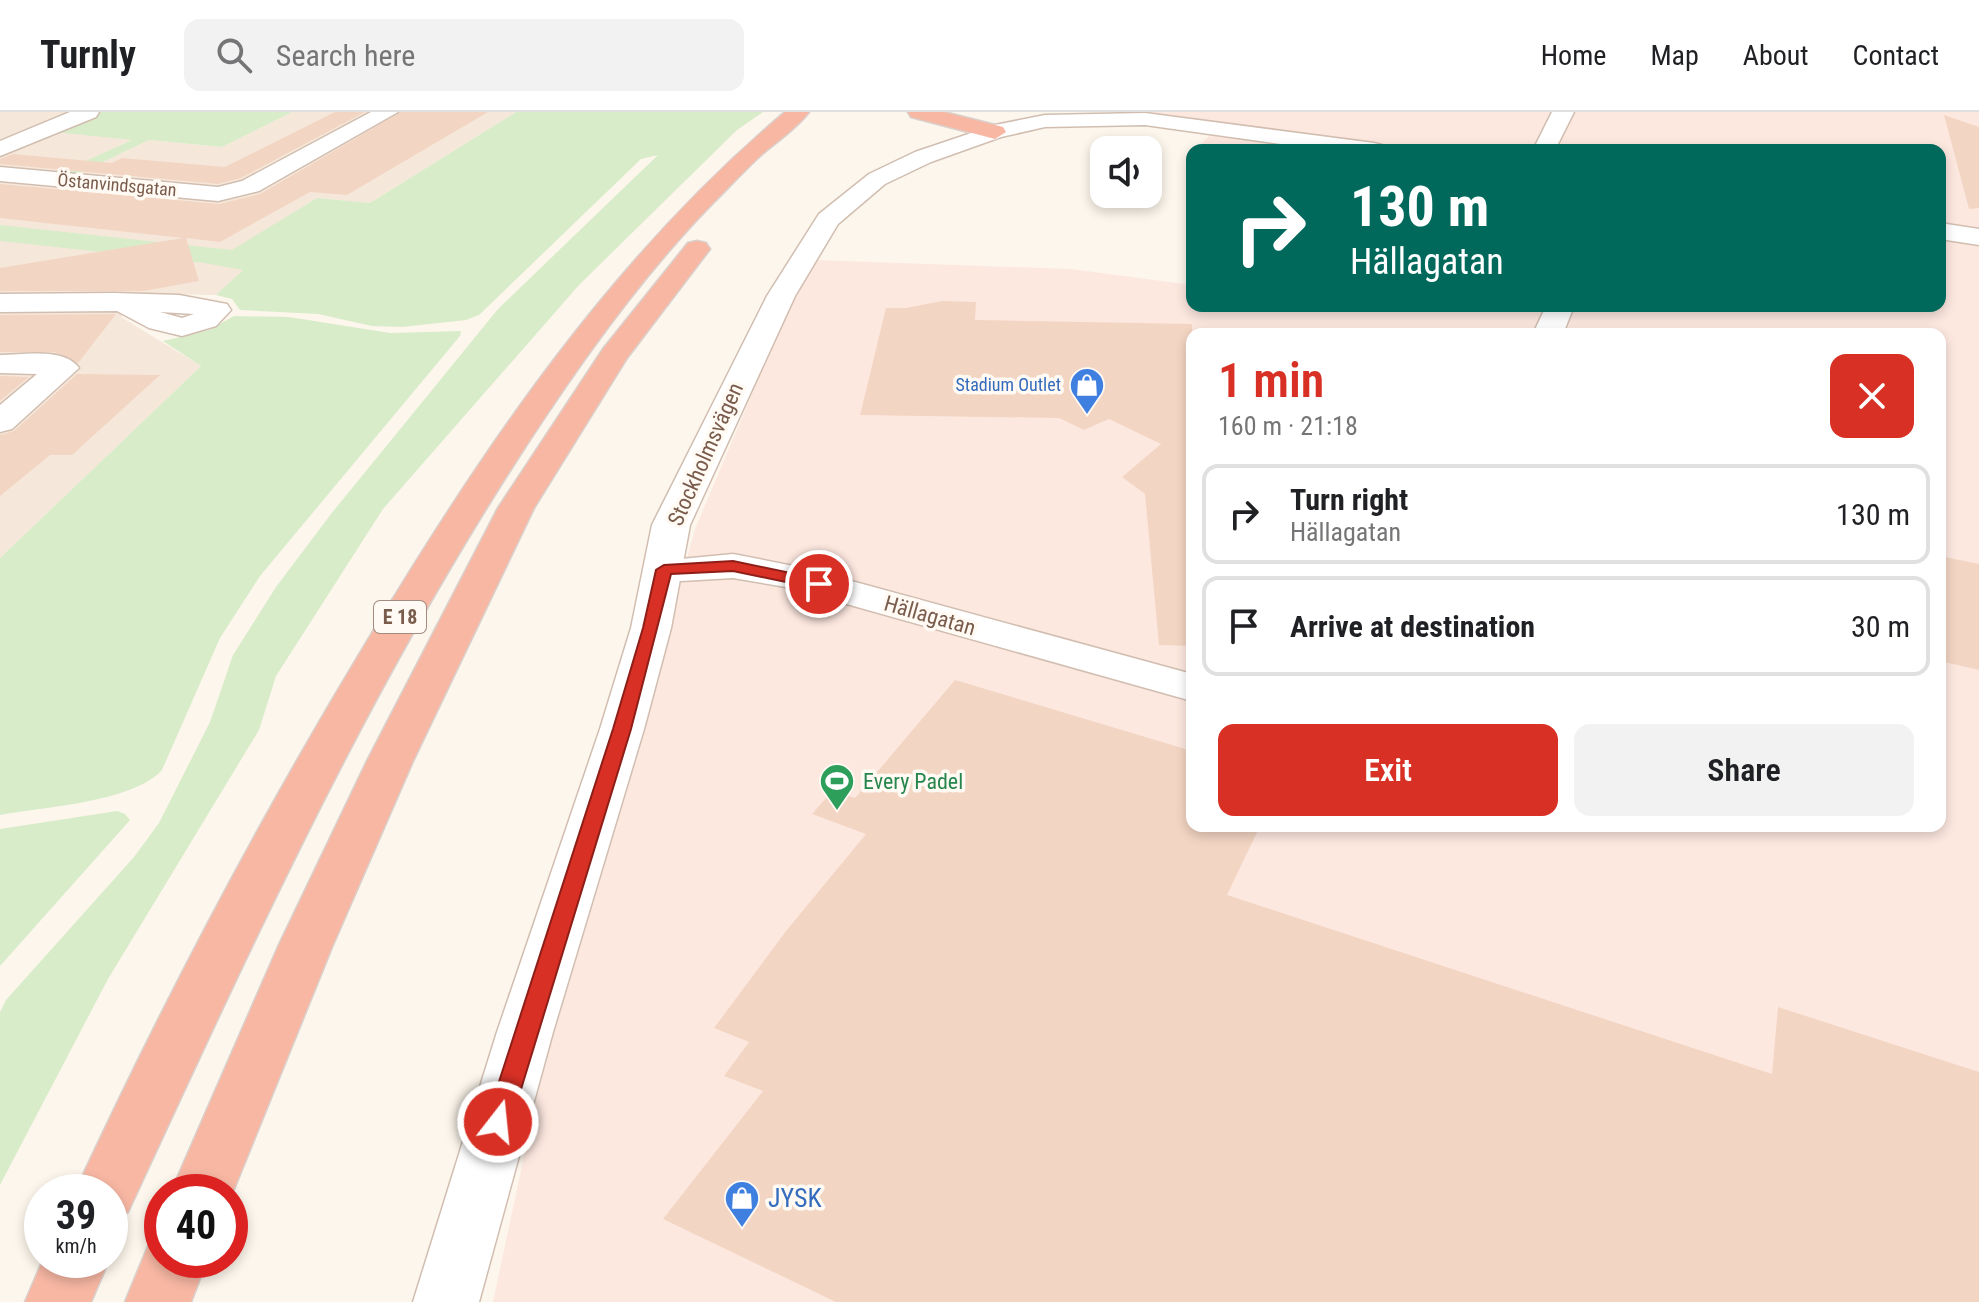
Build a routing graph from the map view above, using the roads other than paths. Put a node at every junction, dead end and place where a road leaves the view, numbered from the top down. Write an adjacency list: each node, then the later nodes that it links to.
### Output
1 (88, 112): 10 (street)
2 (387, 112): 11 (street, Östanvindsgatan)
3 (798, 112): 20 (highway, E 18)
4 (830, 112): 21 (highway, E 18)
5 (919, 112): 7 (highway)
6 (1563, 112): 9 (street)
7 (995, 132): 8 (street, Stockholmsvägen); 18 (street, Stockholmsvägen)
8 (1330, 144)
9 (1547, 144)
10 (0, 149)
11 (0, 174)
12 (1946, 232): 13 (street)
13 (1979, 237)
14 (0, 303): 15 (street)
15 (126, 304)
16 (0, 364): 17 (street)
17 (0, 422)
18 (664, 570): 19 (street, Hällagatan); 26 (street, Stockholmsvägen)
19 (1186, 686)
20 (114, 1174)
21 (210, 1174)
22 (68, 1278): 24 (highway)
23 (167, 1278): 25 (highway)
24 (58, 1302)
25 (158, 1302)
26 (446, 1302)

